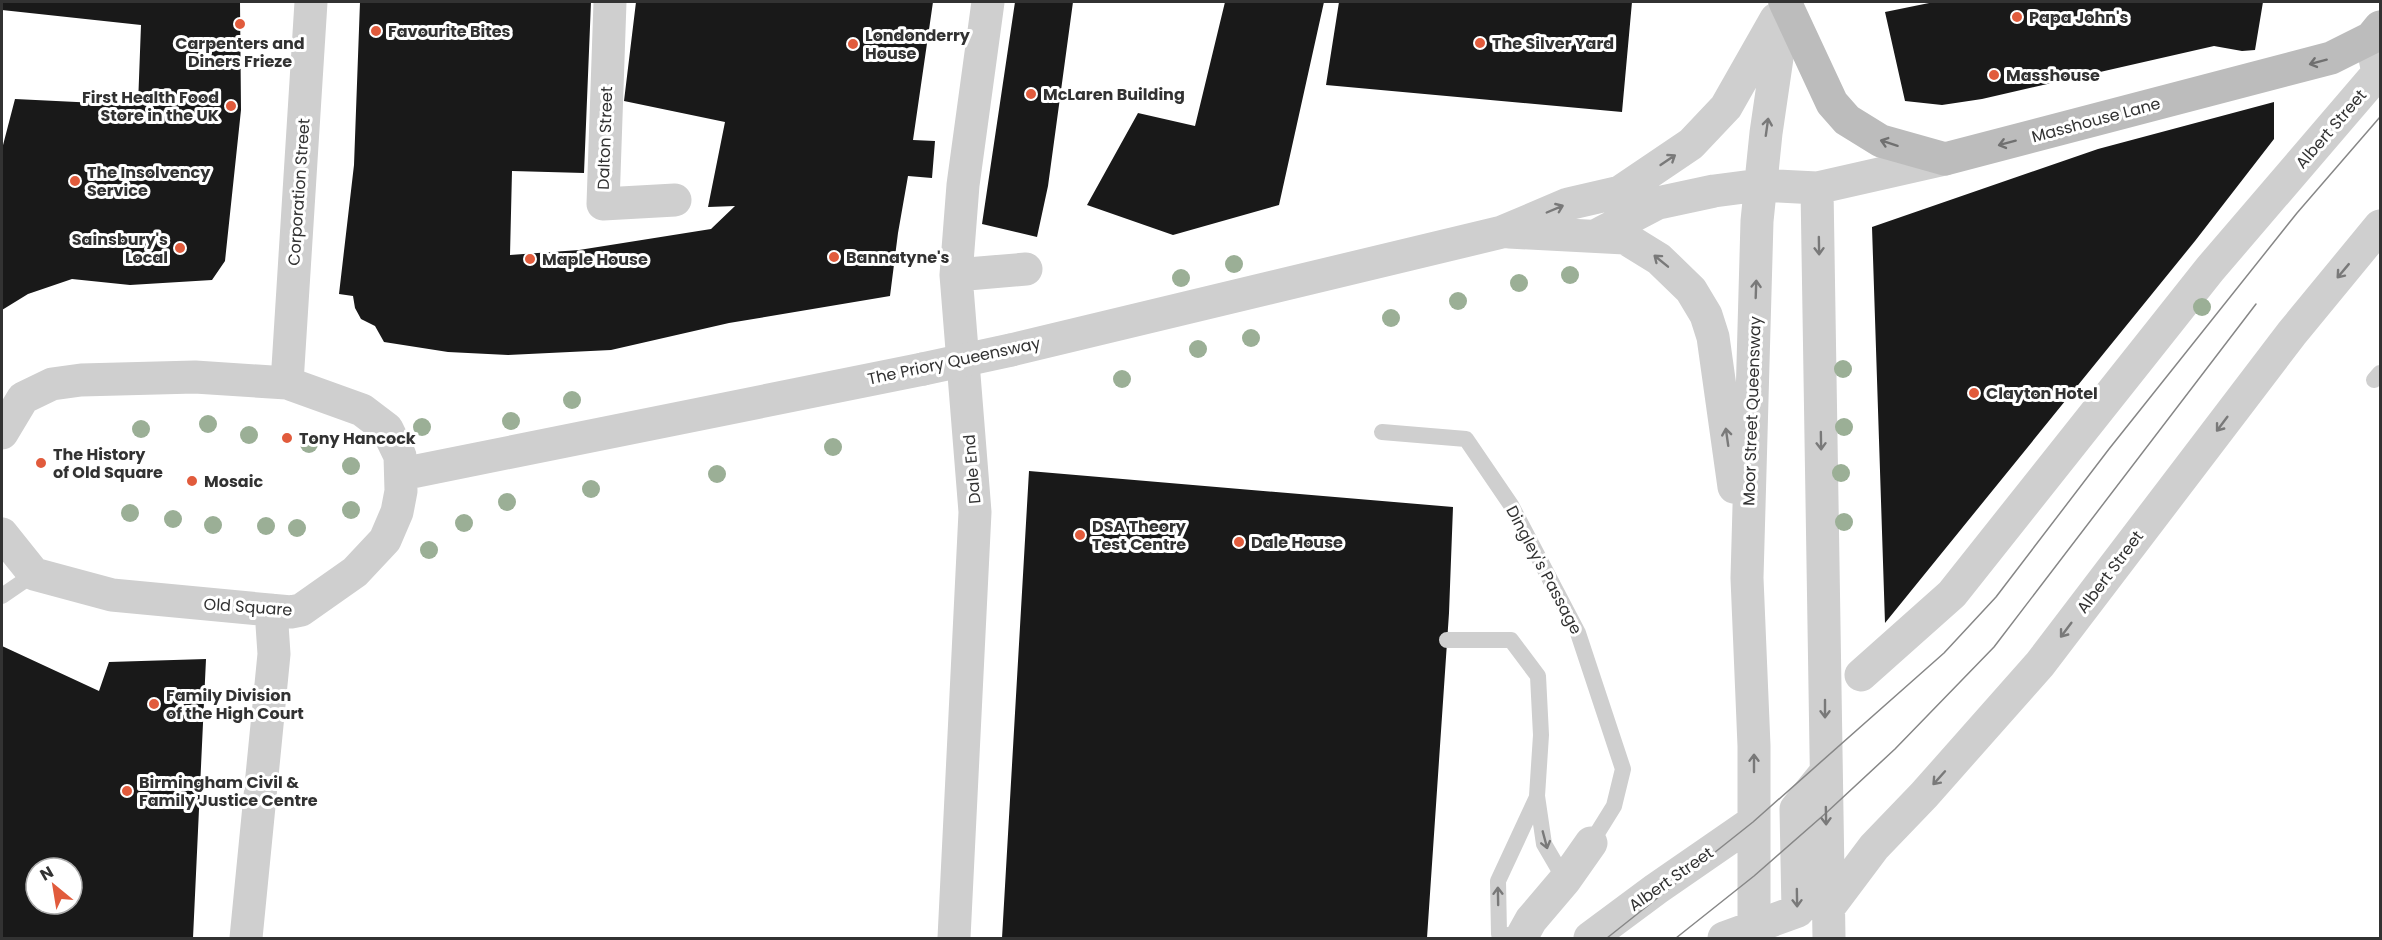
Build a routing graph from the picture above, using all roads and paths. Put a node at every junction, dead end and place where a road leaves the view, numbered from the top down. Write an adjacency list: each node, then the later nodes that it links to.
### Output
1 (311, 2): 17 (street, Corporation Street)
2 (610, 2): 10 (street, Dalton Street)
3 (988, 2): 16 (street, Dale End)
4 (1785, 2): 6 (main road, one-way to 4); 7 (street, Moor Street Queensway, one-way to 4); 9 (street, The Priory Queensway, one-way to 4)
5 (2376, 32): 6 (main road, Masshouse Lane, one-way to 6); 27 (street, Albert Street)
6 (1945, 159): 8 (street, Masshouse Lane)
7 (1760, 185): 8 (street, The Priory Queensway); 11 (street, The Priory Queensway); 23 (street, Moor Street Queensway, one-way to 7)
8 (1817, 188): 28 (street, one-way to 28)
9 (1620, 192): 11 (street, The Priory Queensway); 13 (street, The Priory Queensway, one-way to 9)
10 (675, 200)
11 (1658, 203): 14 (street, The Priory Queensway)
12 (2380, 226): 35 (street, Albert Street, one-way to 35)
13 (1502, 232): 14 (street, The Priory Queensway); 20 (street, The Priory Queensway, bridge)
14 (1595, 236): 23 (street, The Priory Queensway, one-way to 14)
15 (1026, 269): 16 (street)
16 (956, 275): 39 (street, Dale End)
17 (287, 383): 18 (street, Old Square); 20 (street, Old Square)
18 (4, 424)
19 (1382, 432): 32 (lane, Dingley's Passage)
20 (402, 474): 25 (street, Old Square)
21 (2, 534): 22 (street)
22 (34, 574): 24 (lane); 25 (street, Old Square)
23 (1747, 578): 30 (street, Moor Street Queensway, one-way to 23)
24 (2, 596)
25 (281, 611): 38 (street)
26 (1447, 640): 29 (lane)
27 (1861, 675)
28 (1826, 772): 31 (street); 33 (street, one-way to 33)
29 (1538, 796): 34 (lane, one-way to 34); 37 (lane, one-way to 29)
30 (1753, 822): 31 (street); 36 (street, Moor Street Queensway); 40 (street, Albert Street)
31 (1796, 840): 33 (street); 36 (street, one-way to 36)
32 (1591, 843): 34 (street, Dingley's Passage)
33 (1827, 861): 35 (street)
34 (1565, 880): 37 (street, Dingley's Passage)
35 (1829, 923)
36 (1754, 933): 41 (street)
37 (1520, 938)
38 (246, 939)
39 (954, 939)
40 (1590, 939)
41 (1724, 939)

